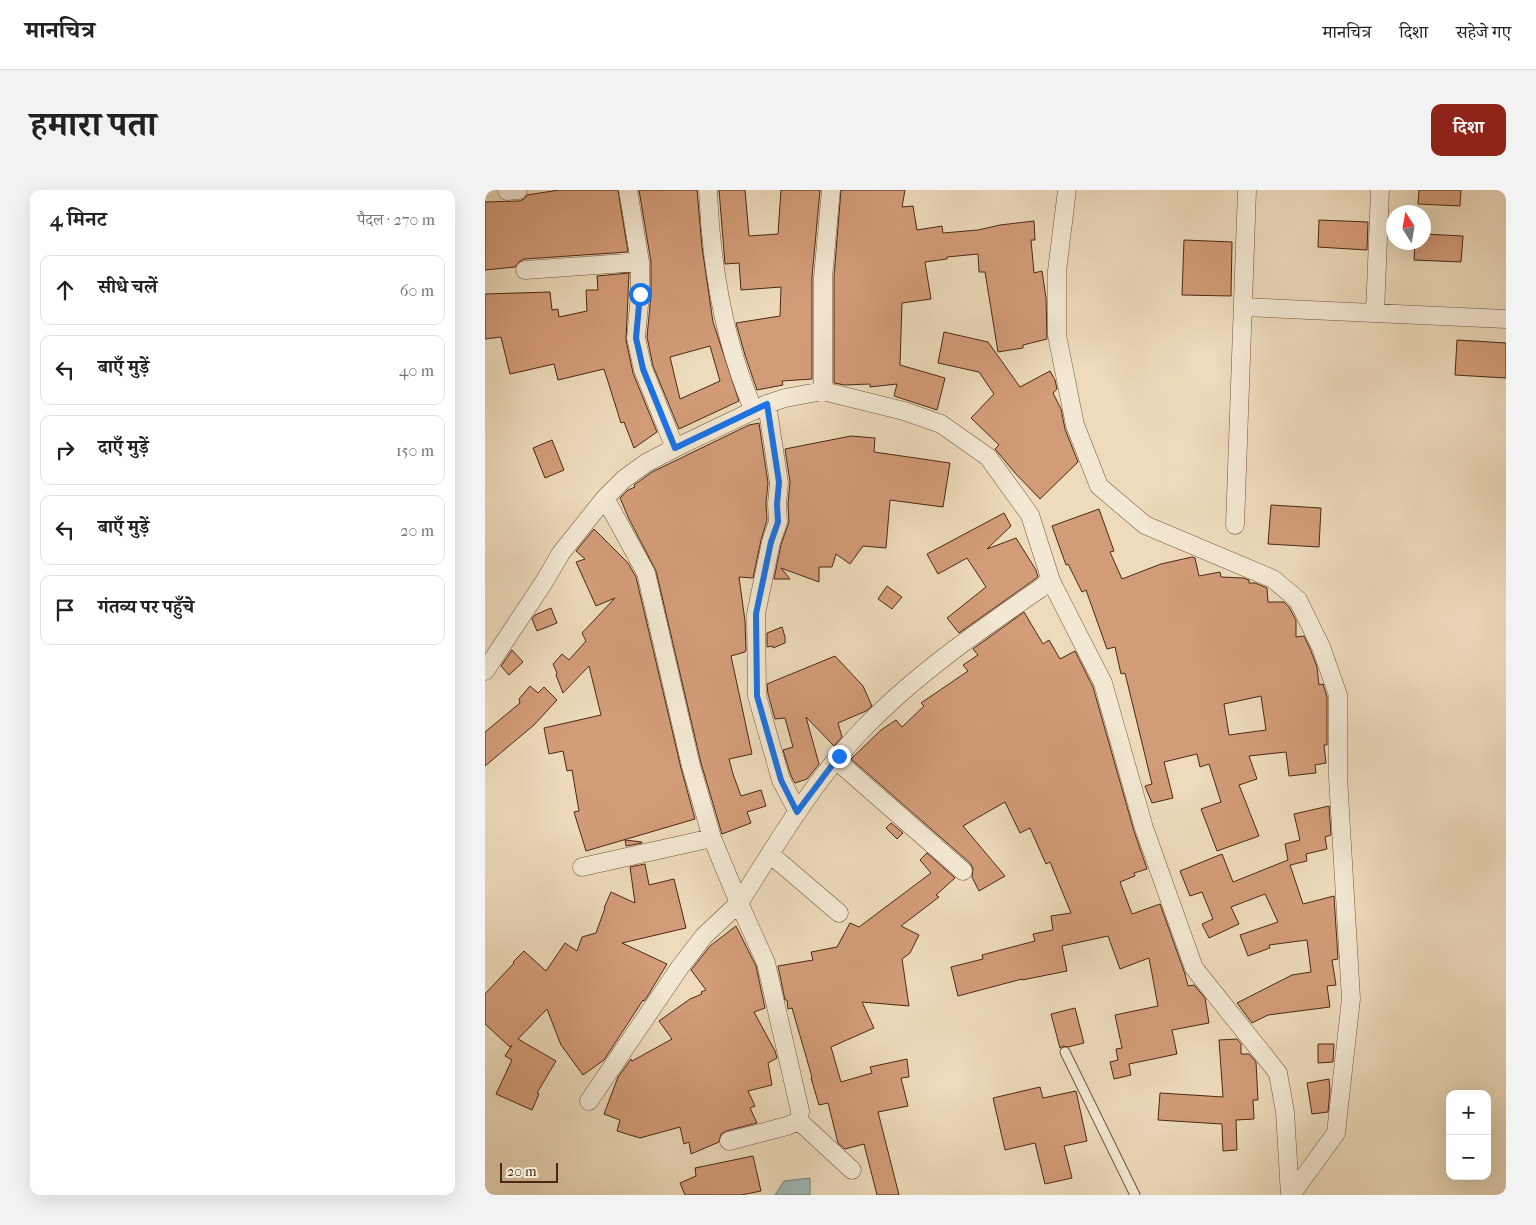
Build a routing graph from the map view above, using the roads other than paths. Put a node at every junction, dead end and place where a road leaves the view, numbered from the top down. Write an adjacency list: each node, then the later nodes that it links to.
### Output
1 (628, 190): 7 (street)
2 (708, 190): 13 (street)
3 (831, 190): 12 (street)
4 (1067, 190): 33 (street)
5 (1247, 190): 9 (street)
6 (1381, 190): 10 (street)
7 (640, 262): 8 (street); 14 (street)
8 (525, 270)
9 (1243, 307): 10 (street); 16 (street)
10 (1375, 313): 11 (street)
11 (1506, 319)
12 (823, 391): 13 (street); 17 (street)
13 (760, 408): 14 (street); 20 (street)
14 (675, 448): 15 (street)
15 (605, 498): 18 (street); 21 (street)
16 (1235, 525)
17 (1051, 581): 19 (street); 33 (street)
18 (485, 672)
19 (836, 760): 20 (street); 24 (street)
20 (797, 812): 22 (street)
21 (712, 838): 23 (street); 25 (street)
22 (770, 854): 25 (street); 26 (street)
23 (582, 867)
24 (963, 871)
25 (739, 903): 28 (street); 29 (street)
26 (839, 914)
27 (1065, 1052): 32 (lane)
28 (589, 1101)
29 (799, 1121): 30 (street); 31 (street)
30 (729, 1141)
31 (852, 1170)
32 (1135, 1195)
33 (1291, 1195)

